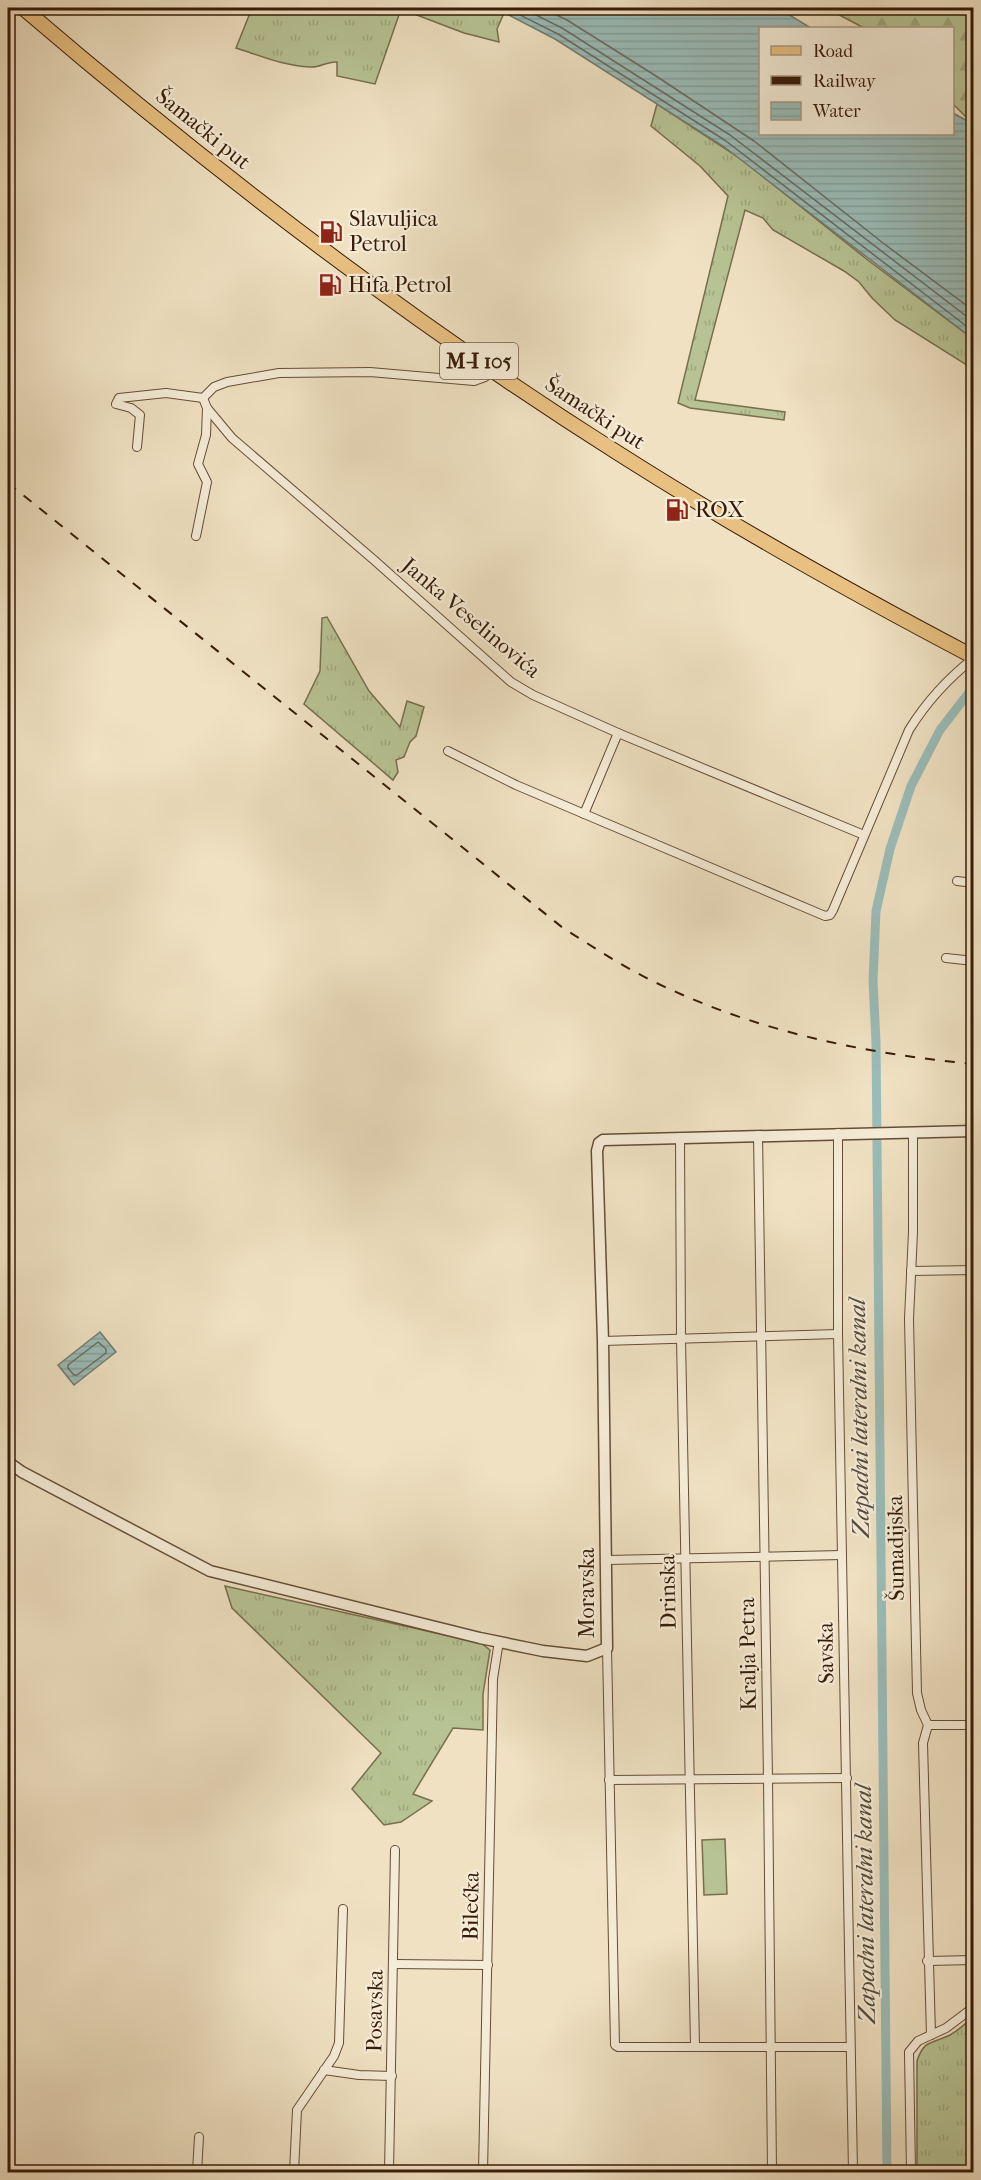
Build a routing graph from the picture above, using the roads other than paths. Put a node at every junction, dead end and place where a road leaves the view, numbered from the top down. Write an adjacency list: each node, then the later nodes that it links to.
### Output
1 (23, 8): 2 (main road, Šamački put / M-I 105)
2 (493, 370): 3 (street); 7 (main road, Šamački put / M-I 105)
3 (203, 398): 4 (street, Janka Veselinovića); 5 (street)
4 (207, 408): 6 (street); 8 (street, Janka Veselinovića)
5 (137, 447)
6 (196, 536)
7 (974, 658): 11 (street)
8 (618, 733): 10 (street); 11 (street, Janka Veselinovića)
9 (448, 751): 10 (street)
10 (584, 814): 11 (street)
11 (864, 835)
12 (957, 881): 13 (street)
13 (974, 883)
14 (946, 958): 15 (street)
15 (974, 961)
16 (974, 1131): 17 (street)
17 (913, 1132): 18 (street); 22 (street, Šumadijska)
18 (838, 1133): 19 (street); 23 (street, Savska)
19 (758, 1135): 20 (street); 24 (street, Kralja Petra)
20 (680, 1137): 25 (street, Drinska); 26 (street, Moravska)
21 (974, 1270): 22 (street)
22 (911, 1271): 34 (street, Šumadijska)
23 (838, 1334): 24 (street); 28 (street, Savska)
24 (760, 1336): 25 (street); 29 (street, Kralja Petra)
25 (681, 1339): 26 (street); 30 (street, Drinska)
26 (603, 1341): 31 (street, Moravska)
27 (8, 1462): 32 (street)
28 (842, 1555): 29 (street); 36 (street, Savska)
29 (765, 1557): 30 (street); 38 (street, Kralja Petra)
30 (686, 1558): 31 (street); 37 (street, Drinska)
31 (607, 1560): 33 (street, Moravska)
32 (500, 1641): 33 (street); 45 (street, Bilećka)
33 (607, 1648): 39 (street, Moravska)
34 (928, 1725): 35 (street); 43 (street, Šumadijska)
35 (974, 1725)
36 (847, 1778): 38 (street); 50 (street, Savska)
37 (689, 1779): 38 (street); 39 (street); 48 (street, Drinska)
38 (768, 1779): 49 (street, Kralja Petra)
39 (609, 1780): 48 (street, Moravska)
40 (395, 1850): 44 (street, Posavska)
41 (343, 1909): 51 (street)
42 (974, 1960): 43 (street)
43 (927, 1961): 47 (street, Šumadijska)
44 (394, 1964): 45 (street); 52 (street, Posavska)
45 (488, 1965): 57 (street, Bilećka)
46 (974, 2007): 47 (street)
47 (931, 2035): 60 (street)
48 (694, 2046): 49 (street)
49 (771, 2047): 50 (street); 58 (street, Kralja Petra)
50 (850, 2047): 59 (street, Savska)
51 (324, 2070): 52 (street); 55 (street)
52 (392, 2076): 56 (street, Posavska)
53 (199, 2137): 54 (street)
54 (197, 2172)
55 (294, 2172)
56 (389, 2172)
57 (483, 2172)
58 (772, 2172)
59 (853, 2172)
60 (911, 2172)

